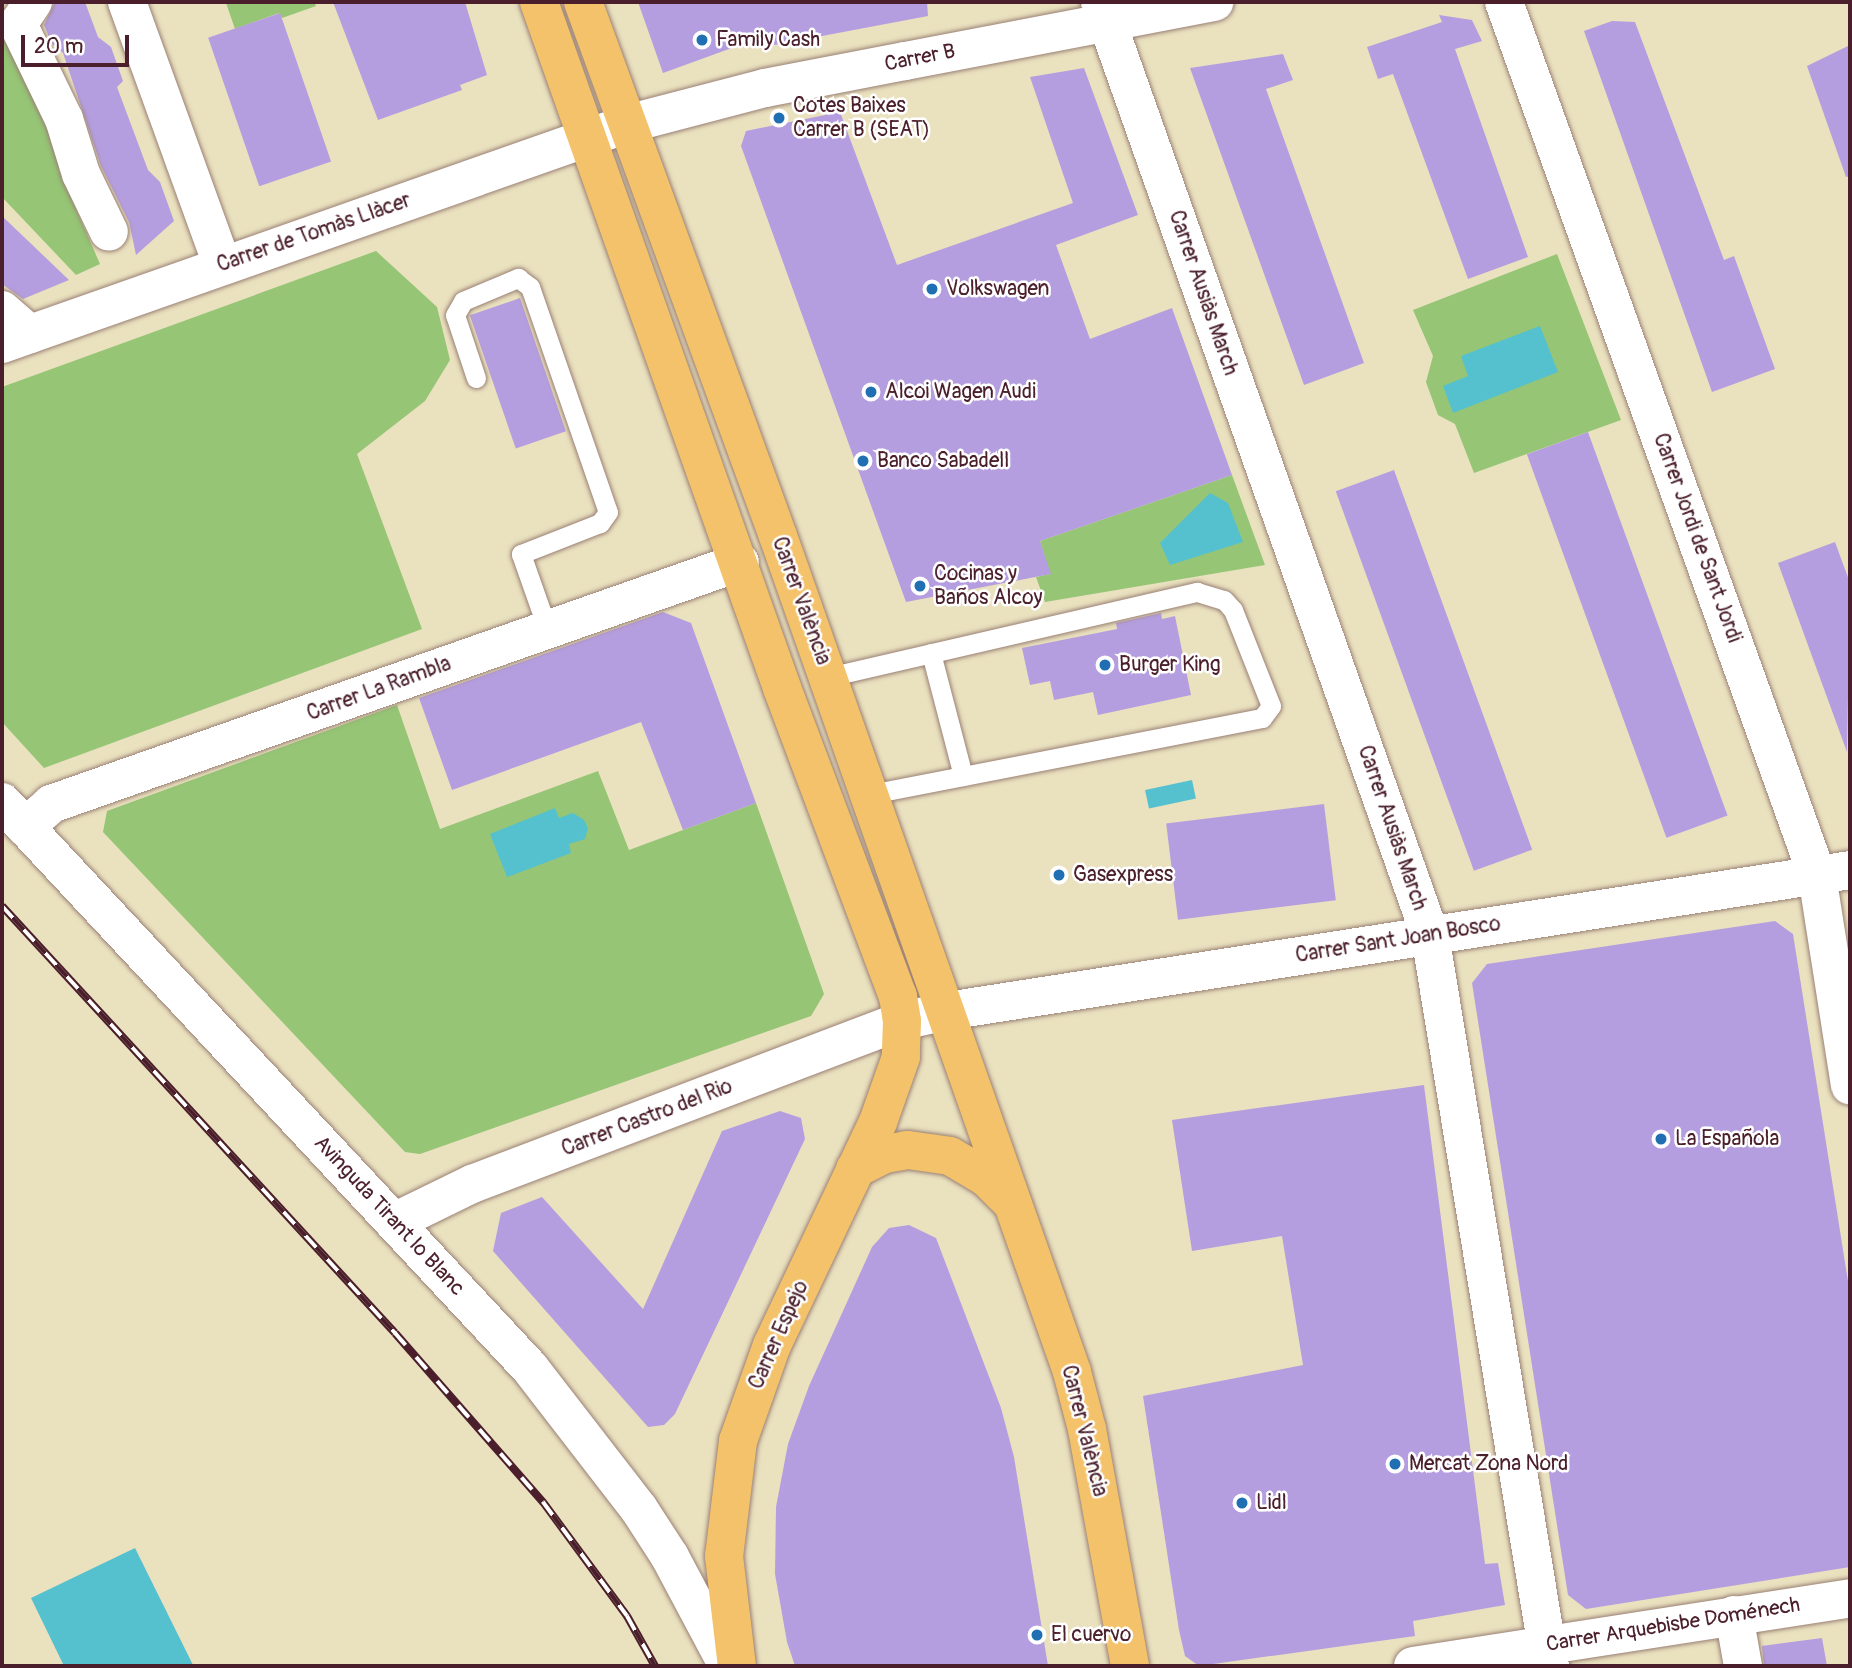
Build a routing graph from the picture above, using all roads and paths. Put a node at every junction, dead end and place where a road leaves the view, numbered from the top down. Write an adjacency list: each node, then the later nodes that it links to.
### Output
1 (33, 2): 10 (street)
2 (127, 2): 11 (street)
3 (539, 2): 9 (main road, Carrer València)
4 (583, 2): 8 (main road, Carrer València)
5 (1214, 2): 7 (street, Carrer B)
6 (1504, 2): 21 (street, Carrer Jordi de Sant Jordi)
7 (1103, 12): 8 (street, Carrer B); 22 (street, Carrer Ausiàs March)
8 (627, 124): 9 (street, Carrer de Tomàs Llàcer); 17 (main road, Carrer València)
9 (585, 139): 11 (street, Carrer de Tomàs Llàcer); 14 (main road, Carrer València)
10 (109, 232)
11 (222, 264): 12 (street, Carrer de Tomàs Llàcer)
12 (11, 329)
13 (476, 378): 15 (lane)
14 (740, 562): 15 (street, Carrer La Rambla); 24 (main road, Carrer València)
15 (547, 628): 20 (street, Carrer La Rambla)
16 (930, 653): 17 (lane); 18 (lane); 18 (lane)
17 (828, 677): 19 (main road, Carrer València)
18 (963, 776): 19 (lane)
19 (870, 794): 23 (main road, Carrer València)
20 (13, 814): 28 (street, Avinguda Tirant lo Blanc)
21 (1834, 872): 22 (street, Carrer Sant Joan Bosco); 25 (street, Carrer Jordi de Sant Jordi)
22 (1430, 935): 23 (street, Carrer Sant Joan Bosco); 31 (street, Carrer Ausiàs March)
23 (947, 1011): 24 (street, Carrer Sant Joan Bosco); 27 (main road, Carrer València)
24 (902, 1021): 26 (main road, Carrer Espejo); 28 (street, Carrer Castro del Rio)
25 (1850, 1085)
26 (855, 1169): 27 (main road, Carrer València); 33 (main road, Carrer Espejo)
27 (1011, 1202): 34 (main road, Carrer València)
28 (394, 1222): 32 (street, Avinguda Tirant lo Blanc)
29 (1850, 1598): 30 (street, Carrer Arquebisbe Doménech)
30 (1734, 1615): 31 (street, Carrer Arquebisbe Doménech); 36 (street)
31 (1548, 1656): 35 (street, Carrer Arquebisbe Doménech)
32 (728, 1666)
33 (737, 1666)
34 (1130, 1666)
35 (1413, 1666)
36 (1743, 1666)

